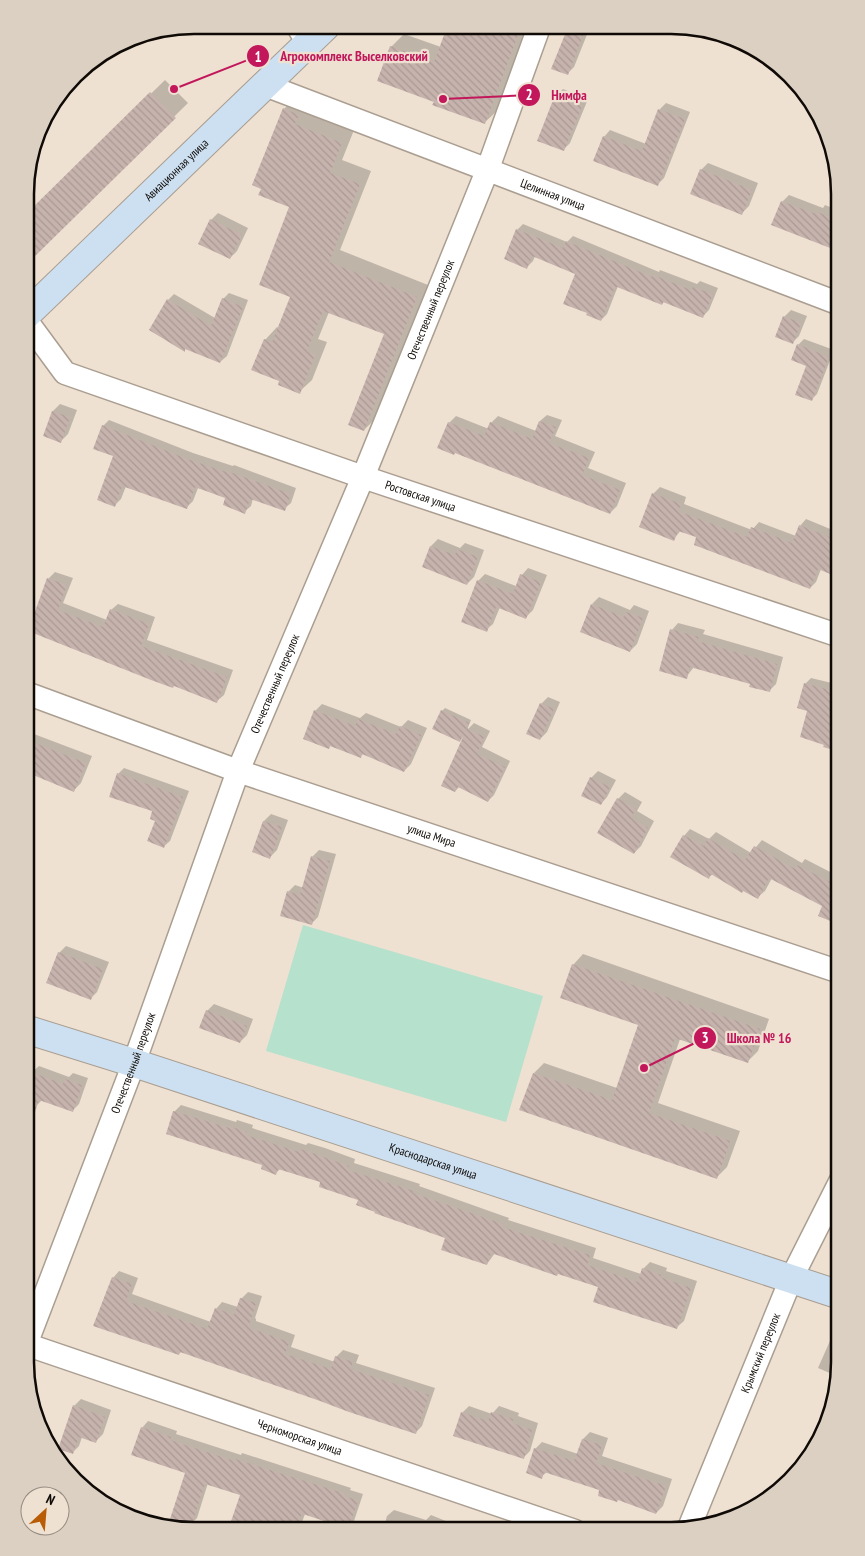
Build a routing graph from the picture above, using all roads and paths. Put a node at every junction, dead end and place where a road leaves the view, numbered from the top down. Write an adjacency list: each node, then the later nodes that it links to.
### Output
1 (536, 34): 4 (street, Отечественный переулок)
2 (297, 36): 3 (street, Авиационная улица)
3 (265, 85): 4 (street, Целинная улица); 6 (street, Авиационная улица)
4 (487, 171): 5 (street, Целинная улица); 8 (street, Отечественный переулок)
5 (831, 301)
6 (34, 307)
7 (34, 331): 8 (street, Ростовская улица)
8 (363, 477): 9 (street, Ростовская улица); 11 (street, Отечественный переулок)
9 (831, 633)
10 (34, 696): 11 (street, улица Мира)
11 (238, 771): 12 (street, улица Мира); 14 (street, Отечественный переулок)
12 (831, 969)
13 (34, 1032): 14 (street, Краснодарская улица)
14 (134, 1063): 16 (street, Краснодарская улица); 18 (street, Отечественный переулок)
15 (831, 1200): 16 (street, Крымский переулок)
16 (791, 1279): 17 (street, Краснодарская улица); 20 (street, Крымский переулок)
17 (831, 1292)
18 (34, 1322)
19 (34, 1348): 21 (street, Черноморская улица)
20 (692, 1521)
21 (548, 1522)

